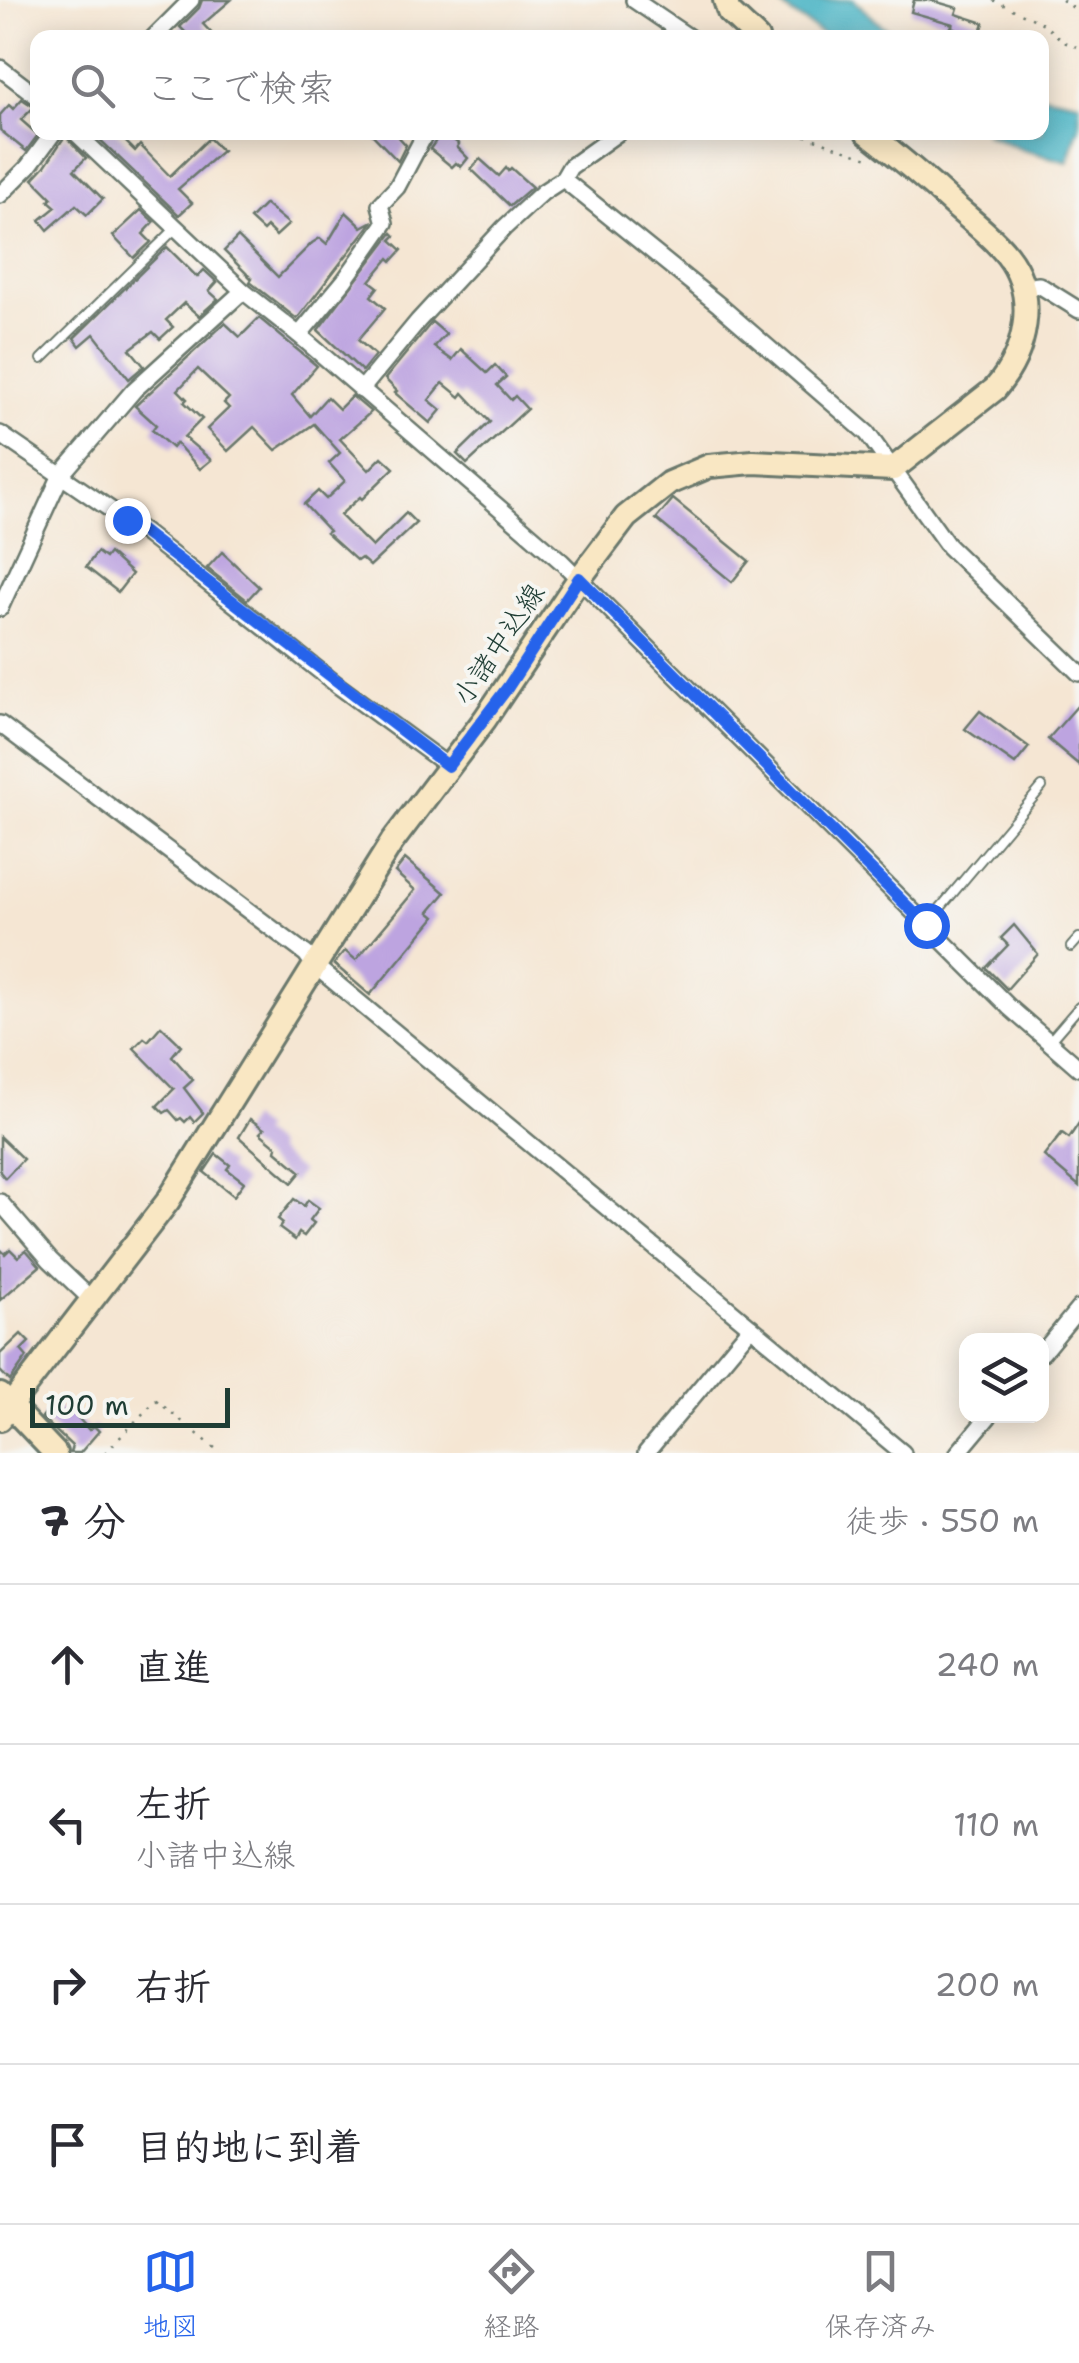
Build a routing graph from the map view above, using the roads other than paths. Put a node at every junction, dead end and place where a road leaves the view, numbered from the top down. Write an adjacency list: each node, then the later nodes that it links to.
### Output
1 (190, 0): 4 (street)
2 (634, 0): 5 (street)
3 (725, 0): 6 (main road)
4 (161, 30)
5 (678, 30)
6 (749, 30)
7 (0, 68): 8 (street)
8 (30, 91)
9 (48, 140): 15 (street)
10 (82, 140): 16 (street)
11 (422, 140): 20 (street)
12 (608, 140): 14 (street)
13 (878, 140): 17 (main road)
14 (563, 179): 22 (street); 24 (street)
15 (0, 195)
16 (176, 228): 18 (street); 21 (lane)
17 (1023, 287): 19 (street); 24 (main road)
18 (244, 292): 20 (street); 25 (street)
19 (1079, 310)
20 (299, 334): 22 (street)
21 (42, 359)
22 (361, 390): 26 (street)
23 (0, 434): 25 (street)
24 (893, 470): 26 (main road, 小諸中込線); 28 (street)
25 (61, 475): 27 (street); 30 (street)
26 (579, 578): 30 (main road, 小諸中込線); 32 (street)
27 (0, 608)
28 (1079, 673)
29 (0, 724): 35 (street)
30 (448, 766): 35 (main road, 小諸中込線)
31 (1042, 787): 32 (lane)
32 (926, 925): 37 (street)
33 (1079, 938): 34 (lane)
34 (1071, 947)
35 (314, 965): 40 (main road, 小諸中込線); 42 (street)
36 (1079, 1007): 37 (lane)
37 (1048, 1043): 38 (street)
38 (1079, 1068)
39 (0, 1202): 40 (street)
40 (93, 1302): 44 (main road, 小諸中込線)
41 (1079, 1308): 43 (street)
42 (751, 1327): 47 (street); 48 (street)
43 (1049, 1344)
44 (4, 1407): 46 (main road)
45 (983, 1423): 49 (street)
46 (55, 1453)
47 (646, 1453)
48 (904, 1453)
49 (958, 1453)

